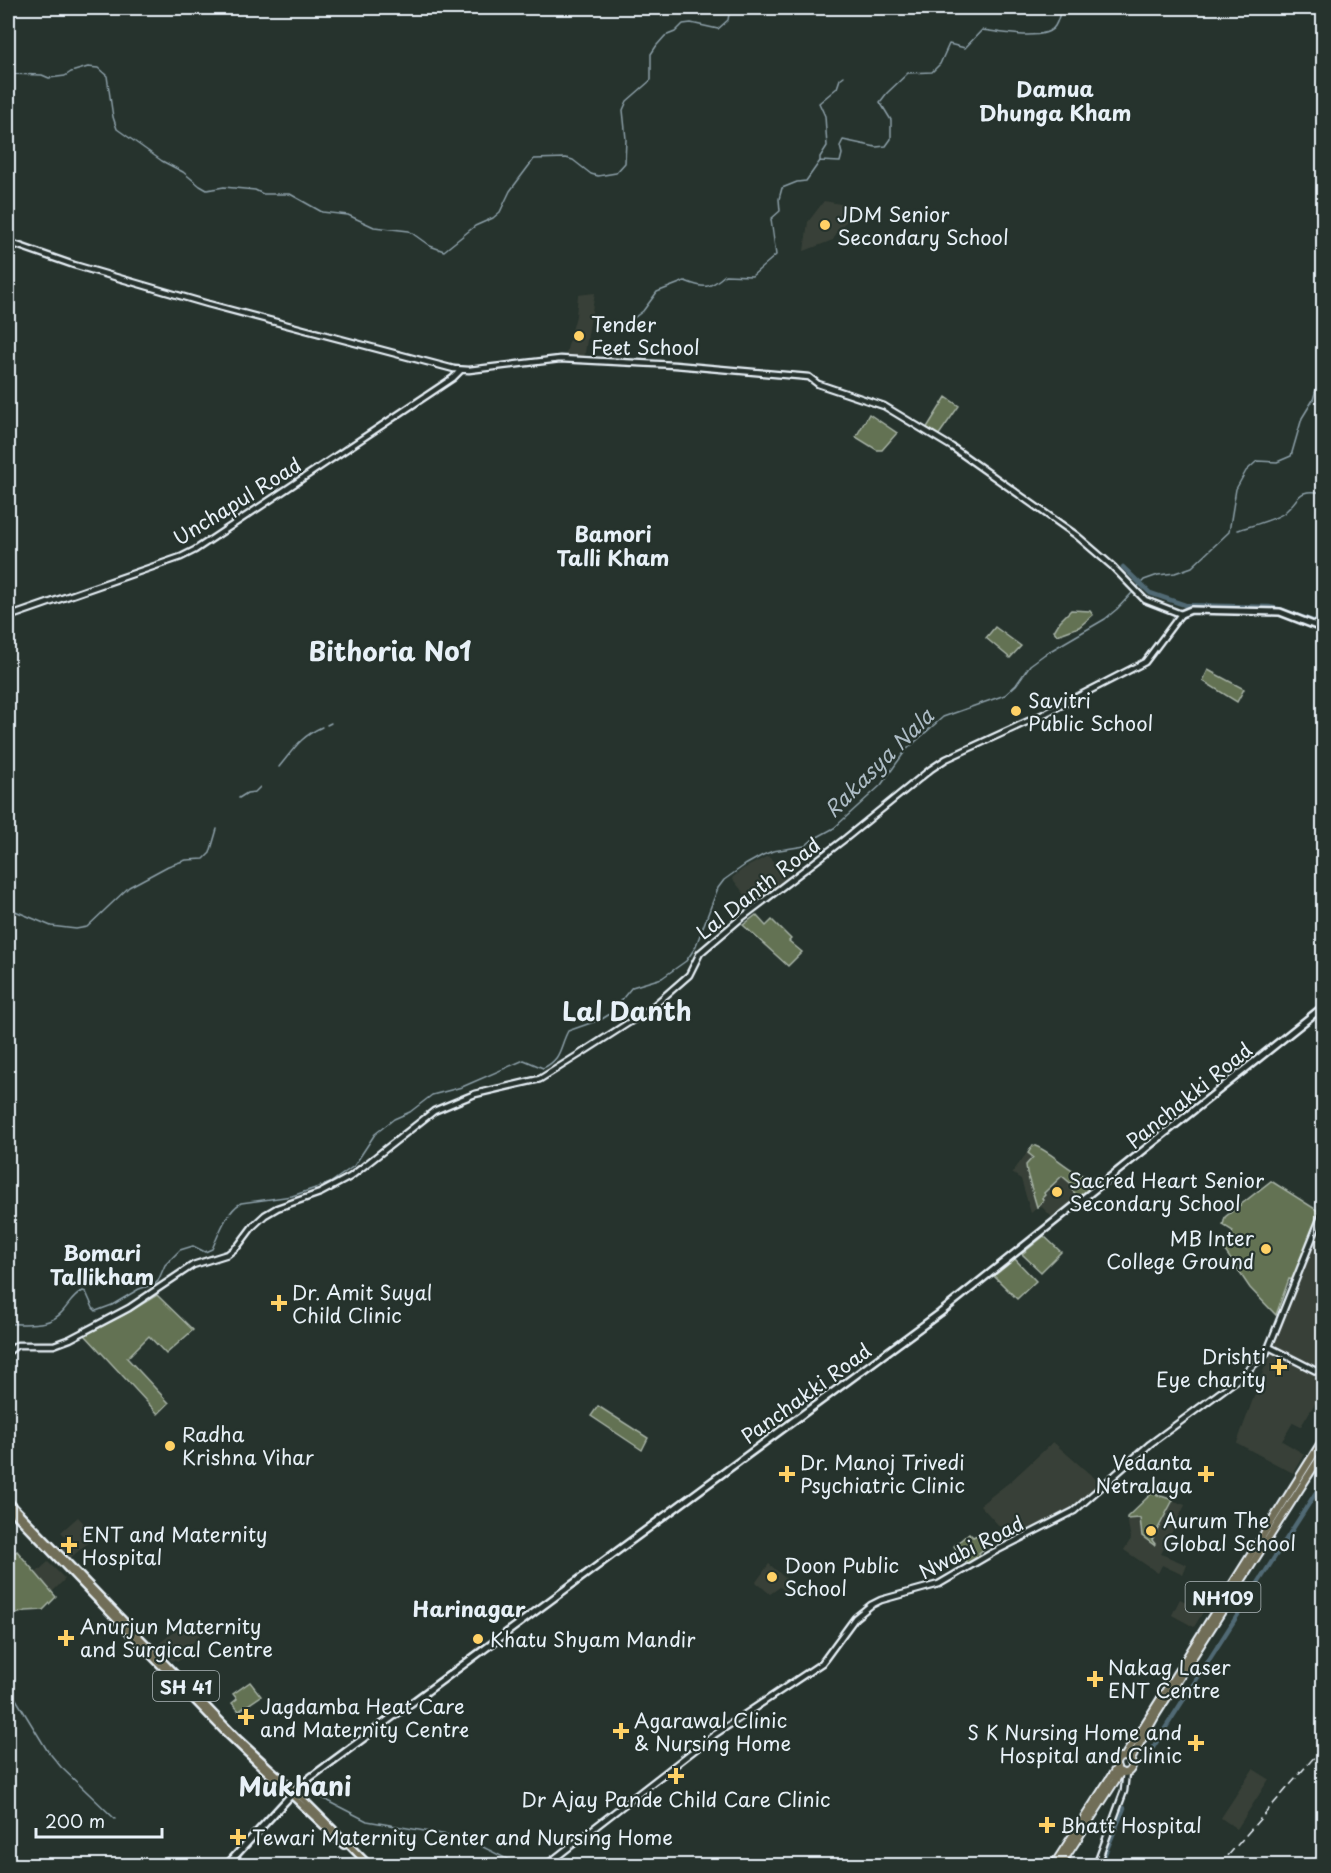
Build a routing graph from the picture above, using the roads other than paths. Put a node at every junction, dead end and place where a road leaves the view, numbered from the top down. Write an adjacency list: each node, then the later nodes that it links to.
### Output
1 (8, 242): 2 (street)
2 (460, 370): 3 (street); 4 (street, Unchapul Road)
3 (1181, 614): 5 (main road); 9 (street, Lal Danth Road)
4 (8, 617)
5 (1323, 629)
6 (1323, 1006): 18 (main road, Panchakki Road)
7 (1323, 1209): 8 (street)
8 (1269, 1347): 10 (street); 24 (street, Nwabi Road)
9 (8, 1352)
10 (1323, 1376)
11 (1323, 1438): 13 (highway, NH109)
12 (1323, 1451): 13 (highway, NH109)
13 (1315, 1457): 16 (highway, NH109)
14 (8, 1501): 15 (main road, SH 41)
15 (10, 1510): 18 (main road, SH 41)
16 (1127, 1759): 17 (highway); 17 (highway)
17 (1121, 1770): 20 (highway); 25 (street)
18 (293, 1792): 19 (main road, SH 41); 21 (main road, Panchakki Road)
19 (342, 1841): 22 (main road, SH 41); 23 (main road, SH 41)
20 (1057, 1864)
21 (226, 1866)
22 (365, 1866)
23 (370, 1866)
24 (545, 1866)
25 (1096, 1866)

